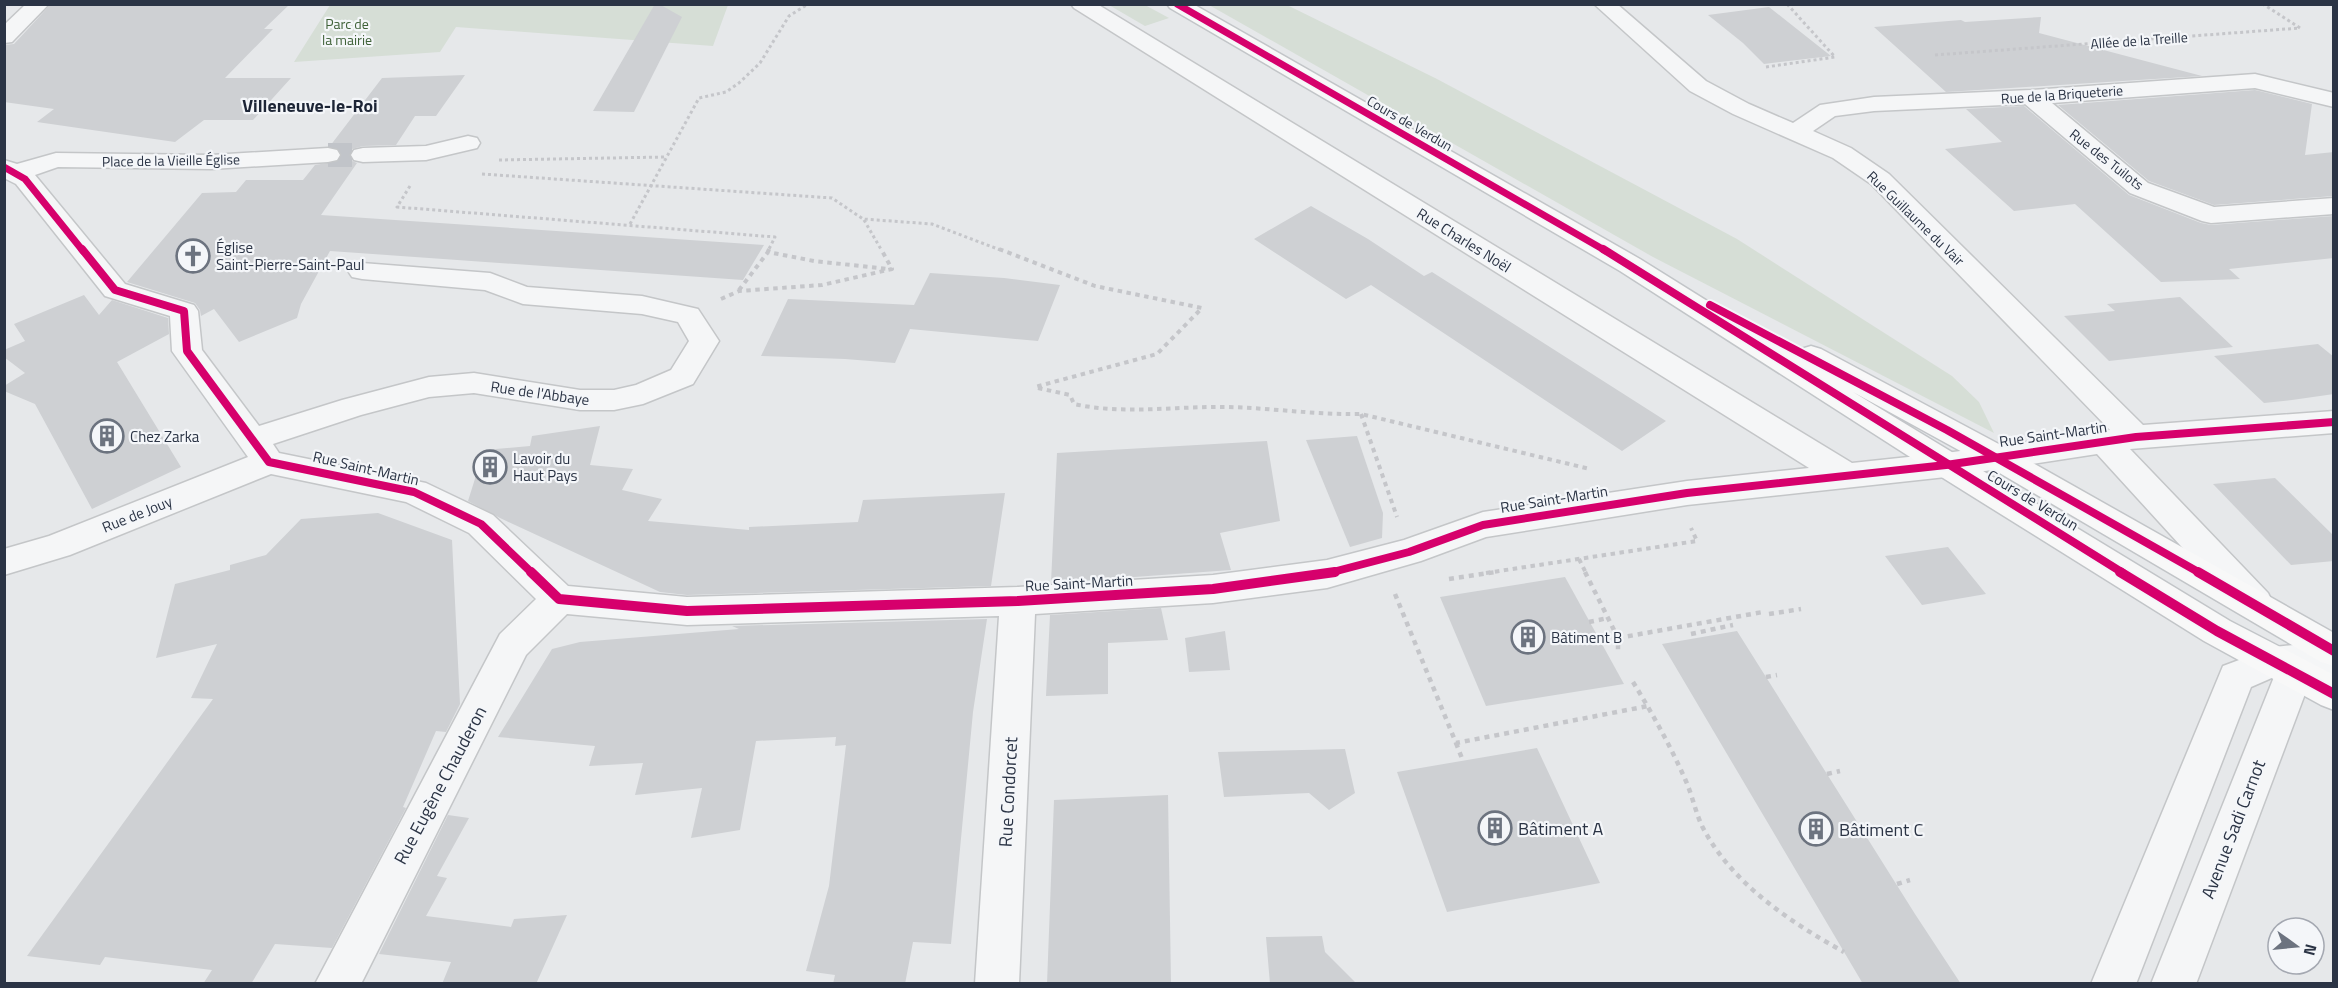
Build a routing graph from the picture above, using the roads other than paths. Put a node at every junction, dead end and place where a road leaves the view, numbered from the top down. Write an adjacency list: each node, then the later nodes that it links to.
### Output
1 (39, 4): 5 (street)
2 (1081, 4): 22 (street, Rue Charles Noël)
3 (1177, 4): 14 (main road, Cours de Verdun)
4 (1604, 4): 8 (street, Rue Guillaume du Vair)
5 (4, 37)
6 (2031, 97): 7 (street, Rue de la Briqueterie); 8 (street, Rue de la Briqueterie); 13 (street, Rue des Tuilots)
7 (2334, 100)
8 (1795, 133): 17 (street, Rue Guillaume du Vair)
9 (468, 143): 11 (street)
10 (328, 155): 12 (street, Place de la Vieille Église)
11 (363, 155)
12 (10, 170): 19 (street)
13 (2334, 206)
14 (1630, 265): 20 (main road, Cours de Verdun); 21 (main road, Cours de Verdun)
15 (362, 272): 19 (street, Rue de l'Abbaye)
16 (2334, 422): 17 (street, Rue Saint-Martin)
17 (2136, 437): 18 (street, Rue Saint-Martin)
18 (2104, 442): 20 (street, Rue Saint-Martin); 26 (street)
19 (260, 451): 23 (street, Rue de Jouy); 24 (street, Rue Saint-Martin)
20 (1997, 457): 21 (street, Rue Saint-Martin); 26 (main road, Cours de Verdun)
21 (1946, 465): 22 (street, Rue Saint-Martin); 27 (main road, Cours de Verdun)
22 (1848, 476): 25 (street, Rue Saint-Martin)
23 (4, 562)
24 (559, 599): 25 (street, Rue Saint-Martin); 32 (street, Rue Eugène Chauderon)
25 (1018, 601): 33 (street, Rue Condorcet)
26 (2258, 607): 28 (main road, Cours de Verdun)
27 (2217, 631): 30 (street)
28 (2334, 651)
29 (2334, 669): 30 (street)
30 (2267, 671): 31 (main road); 34 (street); 35 (street, Avenue Sadi Carnot)
31 (2334, 694)
32 (337, 984)
33 (998, 984)
34 (2113, 984)
35 (2173, 984)

